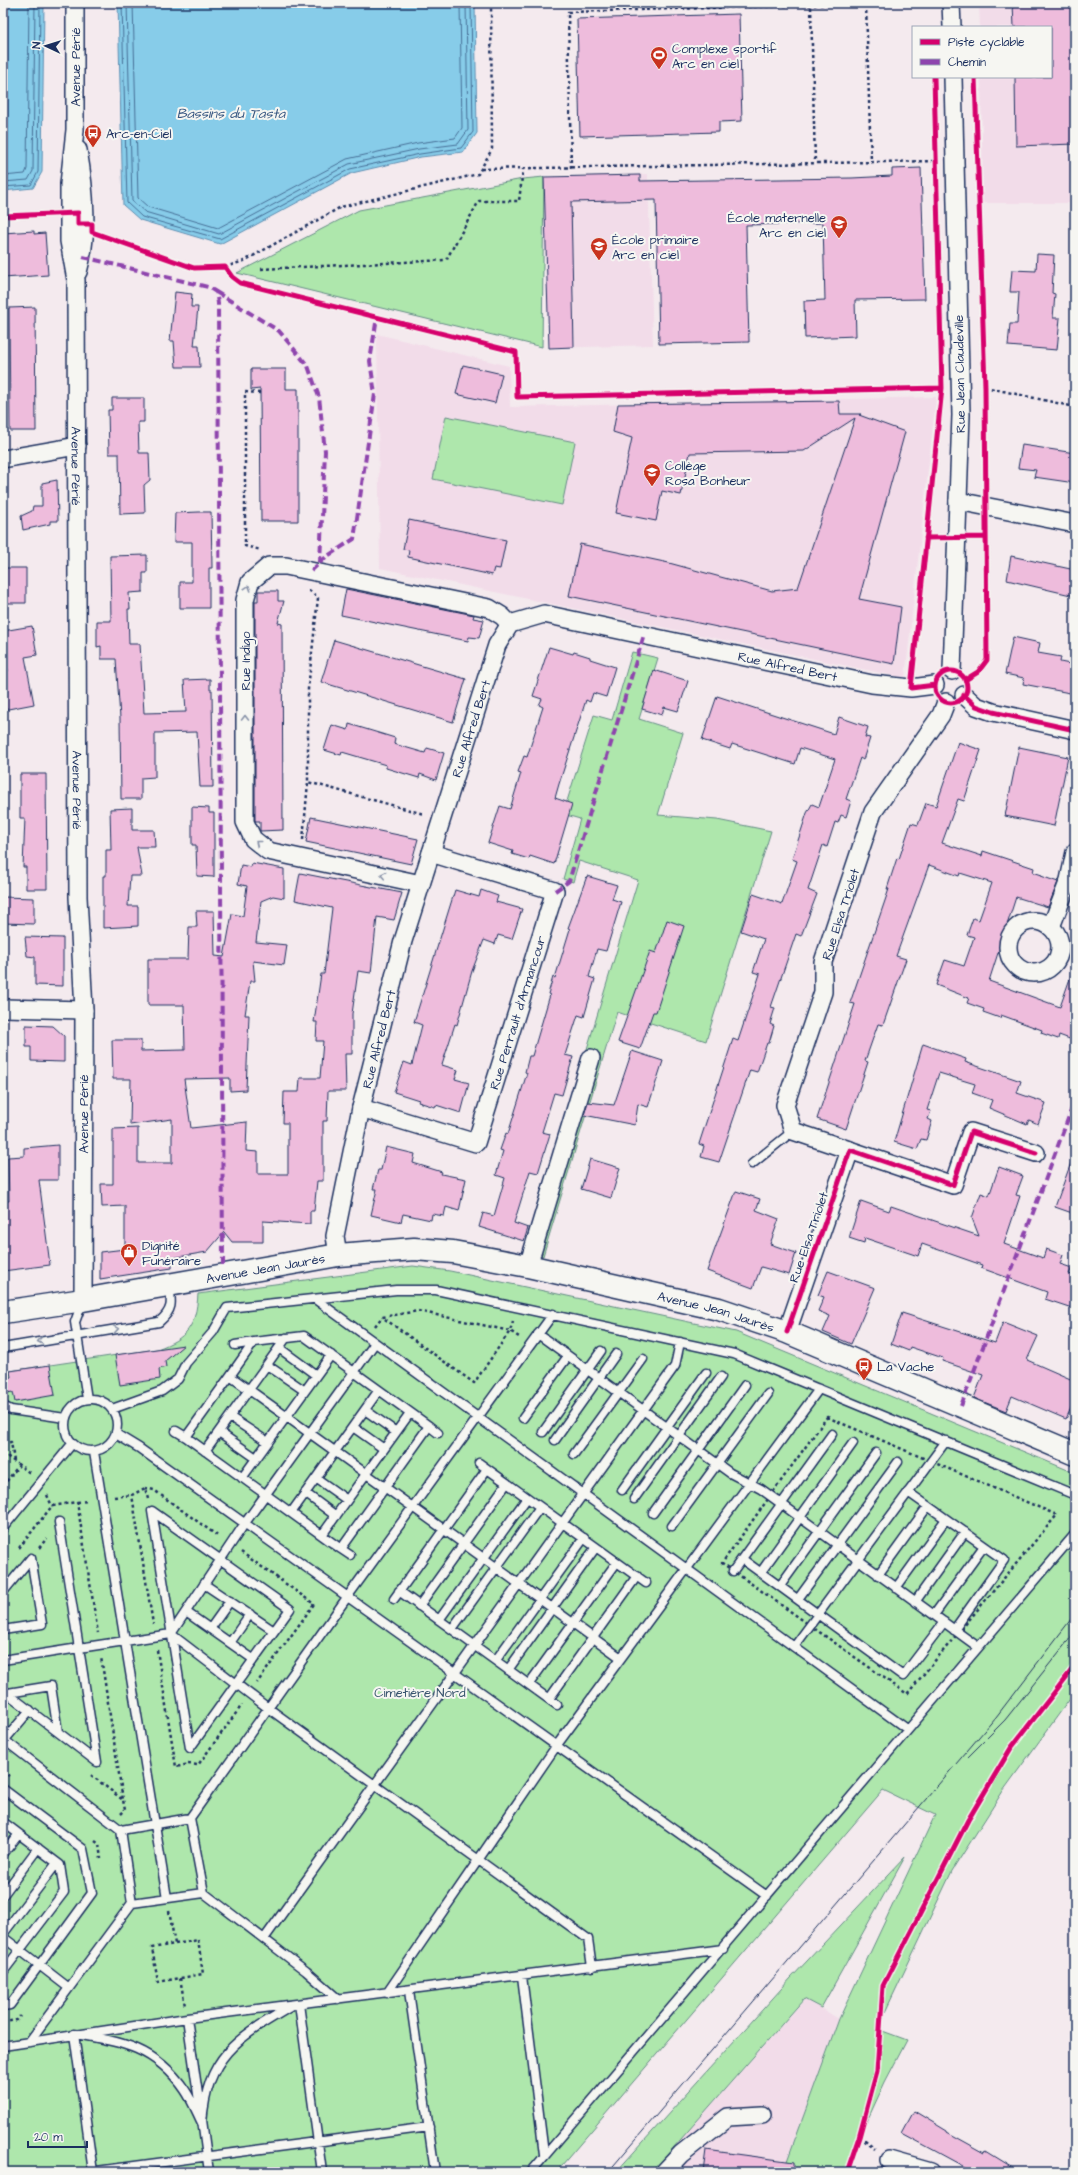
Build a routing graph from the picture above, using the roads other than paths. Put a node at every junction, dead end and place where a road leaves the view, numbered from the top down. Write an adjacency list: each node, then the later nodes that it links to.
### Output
1 (75, 3): 5 (street, Avenue Périé)
2 (951, 3): 3 (street)
3 (952, 26)
4 (953, 78): 7 (street, Rue Jean Claudeville)
5 (77, 446): 6 (street); 20 (street, Avenue Périé)
6 (3, 459)
7 (958, 501): 8 (street); 10 (street, Rue Jean Claudeville)
8 (1075, 524)
9 (510, 624): 11 (street, Rue Alfred Bert); 16 (street, Rue Alfred Bert); 17 (street, Rue Indigo, one-way to 9)
10 (952, 671): 11 (street); 12 (street)
11 (935, 685): 13 (street)
12 (964, 696): 13 (street); 14 (street)
13 (946, 702): 23 (street, Rue Elsa Triolet)
14 (1075, 730)
15 (1075, 852): 18 (street)
16 (431, 853): 17 (street, Rue Alfred Bert); 22 (street, Rue Perrault d'Armancour)
17 (421, 884): 22 (street, Rue Alfred Bert)
18 (1051, 927)
19 (3, 1008): 20 (street)
20 (84, 1010): 31 (street, Avenue Périé)
21 (591, 1058): 28 (street)
22 (362, 1108): 27 (street, Rue Alfred Bert)
23 (793, 1131): 24 (street); 26 (lane)
24 (850, 1150): 25 (street); 34 (street, Rue Elsa Triolet)
25 (1036, 1153)
26 (752, 1164)
27 (338, 1255): 28 (street, Avenue Jean Jaurès); 29 (street, Avenue Jean Jaurès)
28 (528, 1266): 34 (street, Avenue Jean Jaurès)
29 (169, 1284): 31 (street, Avenue Jean Jaurès); 36 (lane, one-way to 29)
30 (315, 1298): 33 (lane); 39 (lane); 66 (lane)
31 (83, 1300): 32 (street, Avenue Jean Jaurès); 36 (lane)
32 (3, 1312)
33 (553, 1314): 35 (lane); 40 (lane)
34 (787, 1332): 100 (street, Avenue Jean Jaurès)
35 (538, 1334): 47 (lane); 73 (lane)
36 (78, 1335): 42 (lane, one-way to 42); 64 (lane)
37 (286, 1338): 38 (lane); 43 (lane); 46 (lane)
38 (254, 1342): 41 (lane); 54 (lane)
39 (375, 1342): 51 (lane); 73 (lane)
40 (680, 1342): 58 (lane); 68 (lane)
41 (235, 1345)
42 (3, 1348)
43 (279, 1348): 49 (lane); 53 (lane)
44 (601, 1351): 50 (lane)
45 (616, 1354): 56 (lane)
46 (331, 1355): 51 (lane); 53 (lane)
47 (568, 1356): 50 (lane); 74 (lane)
48 (643, 1359): 62 (lane)
49 (268, 1365): 59 (lane); 61 (lane)
50 (587, 1370): 56 (lane); 81 (lane)
51 (354, 1372): 60 (lane); 84 (lane)
52 (706, 1373): 77 (lane)
53 (316, 1375): 61 (lane)
54 (230, 1376): 59 (lane); 87 (lane)
55 (721, 1377): 86 (lane)
56 (599, 1378): 62 (lane); 88 (lane)
57 (745, 1385): 94 (lane)
58 (818, 1388): 89 (lane); 110 (lane)
59 (249, 1390): 70 (lane); 71 (lane)
60 (379, 1390): 67 (lane); 69 (lane)
61 (305, 1391): 71 (lane)
62 (619, 1393): 68 (lane); 99 (lane)
63 (768, 1394): 104 (lane)
64 (87, 1399): 66 (lane); 72 (lane)
65 (3, 1406): 72 (lane)
66 (112, 1409): 83 (lane)
67 (365, 1410): 76 (lane); 80 (lane)
68 (643, 1410): 77 (lane); 115 (lane)
69 (410, 1413): 75 (lane); 80 (lane)
70 (230, 1417): 79 (lane); 90 (lane)
71 (286, 1417): 84 (lane); 90 (lane)
72 (65, 1418): 92 (lane)
73 (479, 1418): 115 (lane); 123 (lane)
74 (523, 1418)
75 (429, 1426): 82 (lane); 111 (lane)
76 (353, 1427): 93 (lane); 96 (lane)
77 (667, 1427): 86 (lane); 112 (lane)
78 (176, 1431): 87 (lane)
79 (219, 1432): 95 (lane); 101 (lane)
80 (396, 1432): 93 (lane)
81 (543, 1432)
82 (438, 1433)
83 (116, 1434): 97 (lane); 131 (lane)
84 (310, 1434): 96 (lane); 116 (lane)
85 (832, 1434): 121 (lane)
86 (679, 1436): 94 (lane); 119 (lane)
87 (186, 1437): 95 (lane)
88 (554, 1440)
89 (946, 1441): 113 (lane); 117 (lane)
90 (268, 1442): 101 (lane)
91 (853, 1443): 128 (lane)
92 (72, 1444): 97 (lane); 134 (lane)
93 (384, 1449): 106 (lane)
94 (698, 1450): 104 (lane); 126 (lane)
95 (205, 1451): 107 (lane)
96 (335, 1451): 106 (lane); 108 (lane)
97 (94, 1452): 187 (lane)
98 (876, 1453): 136 (lane)
99 (574, 1454)
100 (1075, 1454)
101 (256, 1458): 107 (lane)
102 (898, 1462): 142 (lane)
103 (479, 1463): 105 (lane)
104 (718, 1464): 110 (lane); 133 (lane)
105 (487, 1469): 109 (lane); 135 (lane)
106 (366, 1474): 111 (lane); 120 (lane)
107 (242, 1478): 116 (lane)
108 (316, 1478): 114 (lane); 120 (lane)
109 (507, 1483): 118 (lane); 141 (lane)
110 (749, 1483): 121 (lane); 153 (lane)
111 (385, 1488): 123 (lane); 145 (lane)
112 (622, 1490)
113 (908, 1492): 122 (lane); 150 (lane)
114 (305, 1493): 125 (lane); 127 (lane)
115 (583, 1494): 132 (lane); 153 (lane)
116 (266, 1495): 125 (lane); 131 (lane)
117 (1075, 1495)
118 (527, 1498): 124 (lane); 147 (lane)
119 (634, 1499)
120 (347, 1500): 127 (lane)
121 (782, 1504): 128 (lane); 148 (lane)
122 (928, 1506): 129 (lane); 156 (lane)
123 (413, 1507): 135 (lane); 165 (lane)
124 (540, 1507): 132 (lane); 152 (lane)
125 (291, 1513): 139 (lane)
126 (653, 1513)
127 (336, 1516): 139 (lane)
128 (800, 1517): 136 (lane); 155 (lane)
129 (946, 1519): 137 (lane); 162 (lane)
130 (59, 1522): 192 (lane)
131 (244, 1523): 149 (lane); 165 (lane)
132 (563, 1523): 140 (lane); 160 (lane)
133 (672, 1526)
134 (3, 1528)
135 (444, 1530): 141 (lane); 163 (lane)
136 (819, 1531): 142 (lane); 161 (lane)
137 (965, 1532): 143 (lane); 170 (lane)
138 (1075, 1534): 191 (lane)
139 (322, 1535): 145 (lane)
140 (584, 1538): 144 (lane); 167 (lane)
141 (464, 1544): 147 (lane); 171 (lane)
142 (838, 1545): 150 (lane); 168 (lane)
143 (984, 1546): 176 (lane); 183 (lane)
144 (596, 1547): 151 (lane); 172 (lane)
145 (341, 1549): 146 (lane)
146 (350, 1555)
147 (483, 1558): 152 (lane); 177 (lane)
148 (742, 1559): 154 (lane); 155 (lane)
149 (220, 1560): 159 (lane); 184 (lane); 185 (lane)
150 (858, 1560): 156 (lane); 175 (lane)
151 (617, 1562): 157 (lane); 179 (lane)
152 (496, 1568): 160 (lane); 181 (lane)
153 (686, 1568): 190 (lane); 193 (lane)
154 (733, 1571)
155 (761, 1572): 161 (lane)
156 (878, 1575): 162 (lane)
157 (637, 1576): 158 (lane); 186 (lane)
158 (646, 1583)
159 (204, 1584): 169 (lane); 173 (lane)
160 (518, 1584): 167 (lane); 189 (lane)
161 (780, 1586): 168 (lane)
162 (896, 1588): 170 (lane)
163 (399, 1591): 166 (lane); 171 (lane)
164 (3, 1592): 182 (lane)
165 (348, 1596): 198 (lane); 204 (lane)
166 (394, 1599)
167 (540, 1599): 172 (lane); 196 (lane)
168 (798, 1599): 175 (lane)
169 (230, 1601): 174 (lane); 180 (lane)
170 (915, 1602): 176 (lane)
171 (420, 1606): 177 (lane)
172 (552, 1608): 179 (lane); 197 (lane)
173 (186, 1612): 180 (lane); 185 (lane)
174 (250, 1614): 184 (lane); 188 (lane)
175 (818, 1614): 178 (lane); 190 (lane)
176 (934, 1615): 178 (lane)
177 (439, 1620): 181 (lane)
178 (944, 1622): 183 (lane)
179 (573, 1623): 186 (lane); 200 (lane)
180 (210, 1629): 188 (lane)
181 (452, 1629): 189 (lane)
182 (3, 1630)
183 (954, 1630): 191 (lane)
184 (274, 1631): 194 (lane)
185 (171, 1634): 187 (lane); 199 (lane); 199 (lane)
186 (593, 1638): 193 (lane); 202 (lane)
187 (125, 1641): 192 (lane); 214 (lane)
188 (230, 1642): 194 (lane)
189 (474, 1645): 196 (lane); 198 (lane)
190 (794, 1647): 206 (lane)
191 (978, 1647): 206 (lane)
192 (79, 1648): 195 (lane); 207 (lane)
193 (621, 1658): 209 (lane)
194 (253, 1659): 199 (lane)
195 (3, 1660)
196 (496, 1660): 197 (lane)
197 (508, 1670): 200 (lane)
198 (455, 1672): 209 (lane); 210 (lane)
199 (236, 1684): 204 (lane)
200 (529, 1684): 202 (lane)
201 (5, 1691): 205 (lane); 207 (lane)
202 (549, 1699): 203 (lane)
203 (557, 1705)
204 (268, 1708): 210 (lane); 212 (lane)
205 (30, 1710): 207 (lane); 208 (lane)
206 (907, 1729): 223 (lane)
207 (58, 1732)
208 (4, 1741): 215 (lane)
209 (557, 1745): 219 (lane); 223 (lane)
210 (375, 1785): 219 (lane); 227 (lane)
211 (3, 1789): 230 (lane)
212 (190, 1818): 214 (lane); 221 (lane)
213 (3, 1822): 216 (lane)
214 (155, 1824): 215 (lane); 224 (lane)
215 (121, 1830): 225 (lane)
216 (19, 1834): 217 (lane); 218 (lane)
217 (38, 1848): 220 (lane); 222 (lane)
218 (3, 1854)
219 (478, 1859): 231 (lane); 236 (lane)
220 (58, 1863): 226 (lane); 229 (lane)
221 (204, 1893): 224 (lane); 227 (lane)
222 (3, 1895)
223 (767, 1896): 228 (lane)
224 (167, 1898): 225 (lane)
225 (132, 1903): 234 (lane)
226 (3, 1936): 229 (lane)
227 (264, 1939): 237 (lane)
228 (723, 1949): 231 (lane); 248 (lane)
229 (19, 1950): 230 (lane); 232 (lane)
230 (39, 1965): 234 (lane); 239 (lane)
231 (592, 1966): 233 (lane)
232 (3, 1972)
233 (522, 1976): 235 (lane); 248 (lane)
234 (69, 1988): 242 (lane)
235 (409, 1991): 236 (lane); 246 (lane)
236 (387, 1993): 237 (lane)
237 (338, 1999): 238 (lane)
238 (296, 2005): 240 (lane); 245 (lane); 247 (lane)
239 (3, 2006)
240 (187, 2018): 241 (lane); 245 (lane)
241 (74, 2034): 242 (lane); 245 (lane); 251 (lane)
242 (30, 2042): 243 (lane)
243 (3, 2046)
244 (762, 2115): 256 (street)
245 (202, 2123): 249 (lane)
246 (429, 2127): 247 (lane); 254 (lane)
247 (318, 2142): 249 (lane); 253 (lane)
248 (544, 2154): 255 (lane)
249 (207, 2157): 251 (lane); 252 (lane)
250 (889, 2160): 257 (street)
251 (91, 2172)
252 (209, 2172)
253 (322, 2172)
254 (435, 2172)
255 (531, 2172)
256 (664, 2172)
257 (931, 2172)

